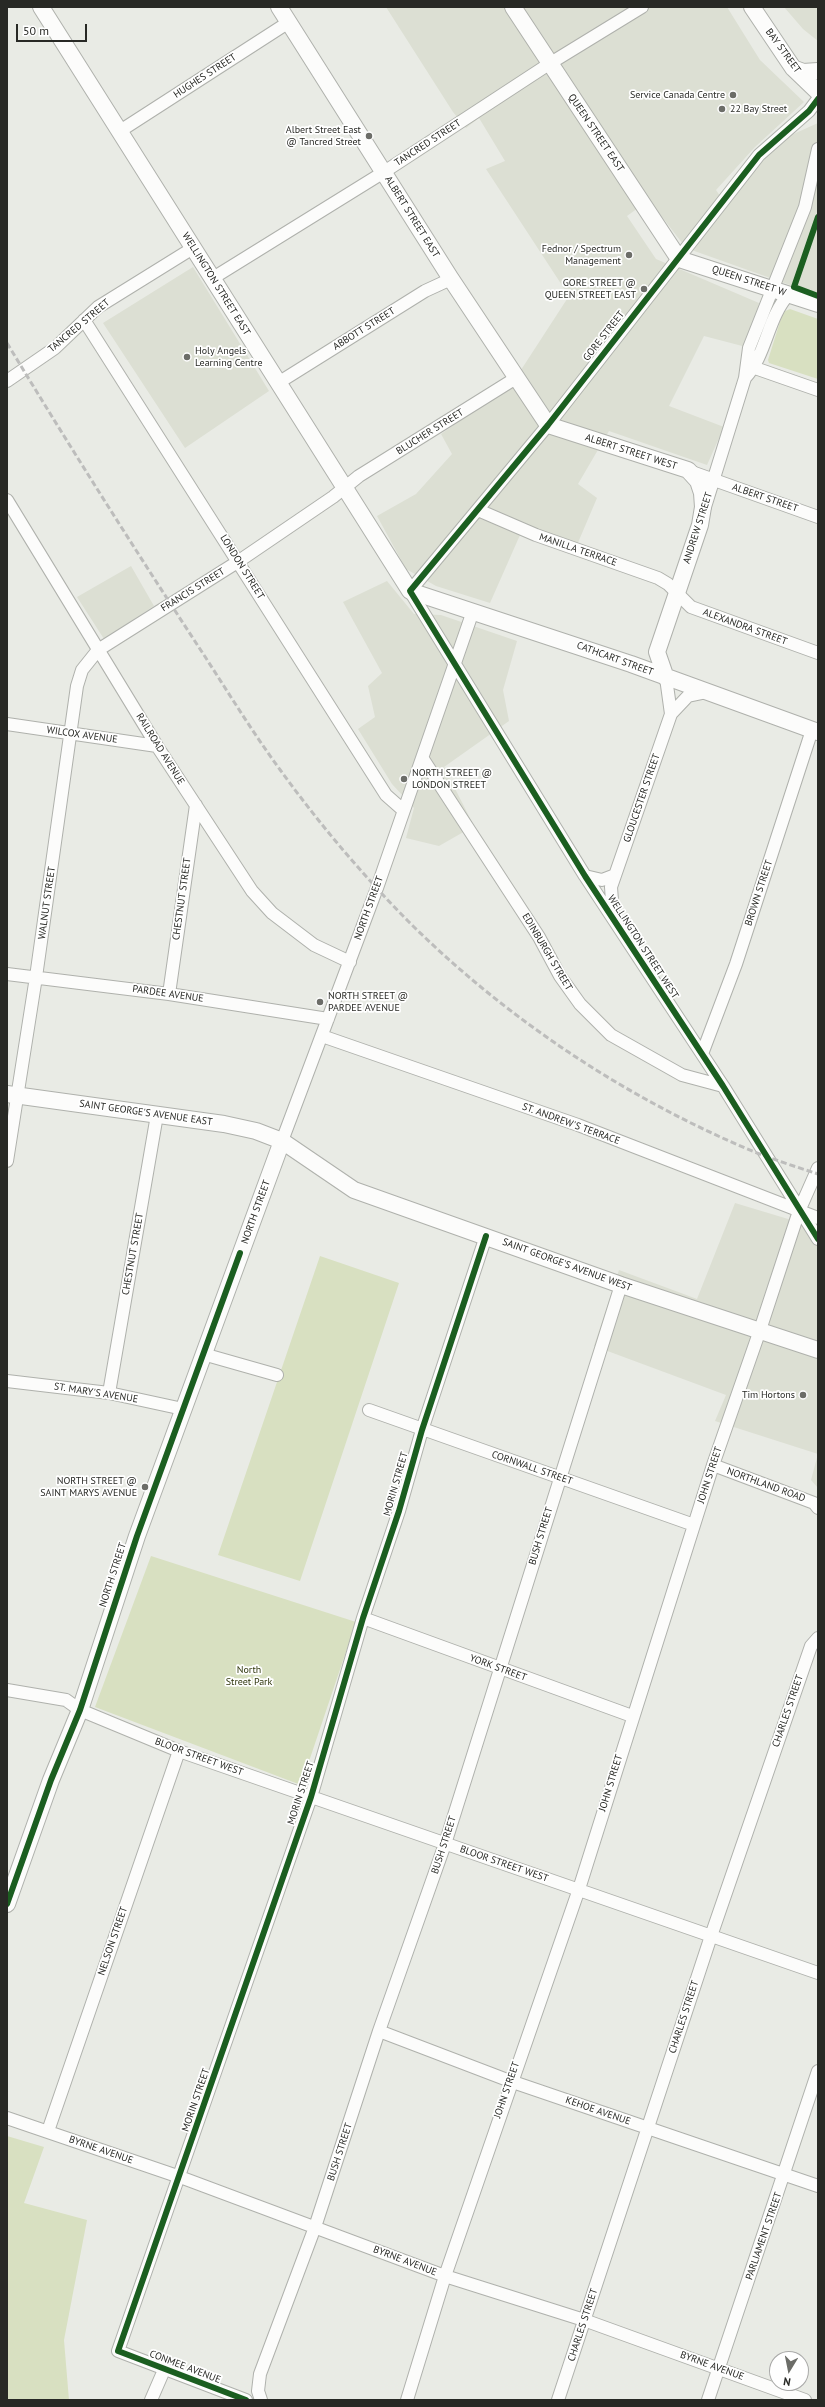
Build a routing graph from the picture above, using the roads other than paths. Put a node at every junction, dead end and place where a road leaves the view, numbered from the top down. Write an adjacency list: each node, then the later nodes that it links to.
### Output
1 (279, 7): 6 (main road, ALBERT STREET EAST)
2 (513, 7): 7 (main road, QUEEN STREET EAST)
3 (642, 7): 7 (street, TANCRED STREET)
4 (752, 7): 8 (main road, BAY STREET)
5 (44, 8): 12 (main road, WELLINGTON STREET EAST)
6 (289, 22): 12 (street, HUGHES STREET); 14 (main road, ALBERT STREET EAST)
7 (549, 64): 14 (street, TANCRED STREET); 16 (main road, QUEEN STREET EAST)
8 (793, 68): 9 (main road); 10 (main road, BAY STREET)
9 (818, 71)
10 (818, 92)
11 (818, 99): 16 (street, GORE STREET)
12 (120, 131): 15 (main road, WELLINGTON STREET EAST)
13 (818, 149): 19 (street, ANDREW STREET)
14 (384, 172): 17 (street, TANCRED STREET); 18 (main road, ALBERT STREET EAST)
15 (193, 248): 17 (main road, WELLINGTON STREET EAST); 22 (street, TANCRED STREET)
16 (679, 259): 19 (main road, QUEEN STREET W); 29 (street, GORE STREET)
17 (213, 278): 27 (main road, WELLINGTON STREET EAST)
18 (451, 279): 24 (main road, ALBERT STREET EAST); 27 (street, ABBOTT STREET)
19 (773, 289): 20 (main road, QUEEN STREET W); 25 (street, ANDREW STREET)
20 (789, 294): 21 (main road, QUEEN STREET W); 23 (street, ANDREW STREET)
21 (818, 304)
22 (84, 320): 26 (street, TANCRED STREET); 37 (street, LONDON STREET)
23 (755, 368): 25 (street, ANDREW STREET); 28 (street)
24 (516, 378): 29 (main road, ALBERT STREET EAST); 32 (street, BLUCHER STREET)
25 (745, 378): 31 (street, ANDREW STREET)
26 (7, 381)
27 (278, 383): 32 (main road, WELLINGTON STREET EAST)
28 (818, 390)
29 (548, 425): 30 (main road, ALBERT STREET WEST); 34 (street, GORE STREET)
30 (688, 470): 31 (street, ALBERT STREET WEST); 36 (main road)
31 (713, 480): 35 (street, ALBERT STREET); 36 (street, ANDREW STREET)
32 (345, 487): 37 (street, FRANCIS STREET); 38 (main road, WELLINGTON STREET EAST)
33 (7, 500): 41 (street, RAILROAD AVENUE)
34 (478, 510): 38 (street, GORE STREET); 39 (street, MANILLA TERRACE)
35 (818, 516)
36 (700, 525): 39 (main road, ANDREW STREET)
37 (239, 561): 41 (street, FRANCIS STREET); 55 (street, LONDON STREET)
38 (410, 590): 40 (main road, CATHCART STREET); 44 (street, WELLINGTON STREET EAST)
39 (675, 594): 42 (main road, ANDREW STREET); 43 (street, ALEXANDRA STREET)
40 (473, 610): 44 (street, NORTH STREET); 45 (main road, CATHCART STREET)
41 (98, 650): 51 (street, WALNUT STREET); 52 (street, RAILROAD AVENUE)
42 (657, 652): 45 (main road); 46 (main road)
43 (818, 653)
44 (455, 663): 53 (street, NORTH STREET); 57 (street, WELLINGTON STREET WEST)
45 (632, 664): 46 (main road, CATHCART STREET)
46 (666, 678): 47 (main road, CATHCART STREET); 48 (street, GLOUCESTER STREET)
47 (709, 692): 48 (street); 50 (main road, CATHCART STREET)
48 (671, 714): 56 (street, GLOUCESTER STREET)
49 (7, 724): 51 (street, WILCOX AVENUE)
50 (815, 731): 65 (street, BROWN STREET)
51 (72, 733): 52 (street, WILCOX AVENUE); 61 (street, WALNUT STREET)
52 (157, 746): 54 (street, RAILROAD AVENUE)
53 (423, 759): 55 (street, NORTH STREET); 66 (street, EDINBURGH STREET)
54 (196, 805): 59 (street, RAILROAD AVENUE); 62 (street, CHESTNUT STREET)
55 (404, 810): 59 (street, NORTH STREET)
56 (615, 875): 57 (street); 58 (street, GLOUCESTER STREET)
57 (585, 876): 58 (street, WELLINGTON STREET WEST)
58 (614, 918): 65 (street, WELLINGTON STREET WEST)
59 (350, 962): 63 (street, NORTH STREET)
60 (7, 974): 61 (street, PARDEE AVENUE)
61 (36, 977): 62 (street, PARDEE AVENUE); 67 (street, WALNUT STREET)
62 (169, 994): 63 (street, PARDEE AVENUE)
63 (328, 1019): 64 (street, NORTH STREET)
64 (322, 1036): 69 (street, NORTH STREET); 73 (street, ST. ANDREW'S TERRACE)
65 (702, 1054): 66 (street, WELLINGTON STREET WEST)
66 (722, 1086): 72 (street, WELLINGTON STREET WEST)
67 (13, 1095): 68 (main road, SAINT GEORGE'S AVENUE EAST); 70 (street, WALNUT STREET)
68 (157, 1115): 69 (main road, SAINT GEORGE'S AVENUE EAST); 84 (street, CHESTNUT STREET)
69 (282, 1141): 76 (main road, SAINT GEORGE'S AVENUE WEST); 81 (main road, NORTH STREET)
70 (7, 1161)
71 (818, 1168): 74 (street, JOHN STREET)
72 (780, 1180): 73 (street); 74 (street, WELLINGTON STREET WEST)
73 (773, 1201): 74 (street, ST. ANDREW'S TERRACE)
74 (799, 1211): 75 (street, ST. ANDREW'S TERRACE); 77 (street, WELLINGTON STREET WEST); 79 (street, JOHN STREET)
75 (818, 1218)
76 (486, 1236): 78 (main road, SAINT GEORGE'S AVENUE WEST); 87 (street, MORIN STREET)
77 (818, 1239)
78 (621, 1285): 79 (main road, SAINT GEORGE'S AVENUE WEST); 89 (street, BUSH STREET)
79 (760, 1330): 80 (main road, SAINT GEORGE'S AVENUE WEST); 88 (street, JOHN STREET)
80 (818, 1350)
81 (203, 1354): 82 (street); 85 (main road, NORTH STREET)
82 (277, 1375)
83 (7, 1381): 84 (street, ST. MARY'S AVENUE)
84 (109, 1393): 85 (street, ST. MARY'S AVENUE)
85 (183, 1409): 96 (main road, NORTH STREET)
86 (369, 1410): 87 (street, CORNWALL STREET)
87 (422, 1430): 89 (street, CORNWALL STREET); 92 (street, MORIN STREET)
88 (713, 1465): 90 (street, NORTHLAND ROAD); 91 (street, JOHN STREET)
89 (560, 1478): 91 (street, CORNWALL STREET); 94 (street, BUSH STREET)
90 (818, 1508)
91 (694, 1525): 97 (street, JOHN STREET)
92 (363, 1618): 94 (street, YORK STREET); 99 (street, MORIN STREET)
93 (818, 1638): 103 (street, CHARLES STREET)
94 (500, 1669): 97 (street, YORK STREET); 100 (street, BUSH STREET)
95 (7, 1690): 96 (street, BLOOR STREET WEST)
96 (80, 1710): 98 (street, BLOOR STREET WEST); 102 (main road, NORTH STREET)
97 (632, 1716): 101 (street, JOHN STREET)
98 (178, 1751): 99 (street, BLOOR STREET WEST); 110 (street, NELSON STREET)
99 (311, 1797): 100 (street, BLOOR STREET WEST); 112 (street, MORIN STREET)
100 (445, 1844): 101 (street, BLOOR STREET WEST); 105 (street, BUSH STREET)
101 (579, 1889): 103 (street, BLOOR STREET WEST); 107 (street, JOHN STREET)
102 (7, 1904)
103 (711, 1936): 104 (street, BLOOR STREET WEST); 109 (street, CHARLES STREET)
104 (818, 1973)
105 (379, 2031): 107 (street, KEHOE AVENUE); 114 (street, BUSH STREET)
106 (818, 2071): 111 (street, PARLIAMENT STREET)
107 (510, 2081): 109 (street, KEHOE AVENUE); 115 (street, JOHN STREET)
108 (7, 2118): 110 (street, BYRNE AVENUE)
109 (648, 2129): 111 (street, KEHOE AVENUE); 116 (street, CHARLES STREET)
110 (48, 2131): 112 (street, BYRNE AVENUE)
111 (785, 2175): 113 (street, KEHOE AVENUE); 118 (street, PARLIAMENT STREET)
112 (180, 2177): 114 (street, BYRNE AVENUE); 117 (street, MORIN STREET)
113 (818, 2186)
114 (315, 2227): 115 (street, BYRNE AVENUE); 122 (street, BUSH STREET)
115 (445, 2276): 116 (street, BYRNE AVENUE); 123 (street, JOHN STREET)
116 (584, 2320): 118 (street, BYRNE AVENUE); 124 (street, CHARLES STREET)
117 (118, 2351): 119 (street, CONMEE AVENUE)
118 (719, 2368): 125 (street, PARLIAMENT STREET); 126 (street, BYRNE AVENUE)
119 (164, 2370): 120 (street); 121 (street, CONMEE AVENUE)
120 (151, 2400)
121 (246, 2400)
122 (261, 2400)
123 (407, 2400)
124 (558, 2400)
125 (708, 2400)
126 (804, 2400)

